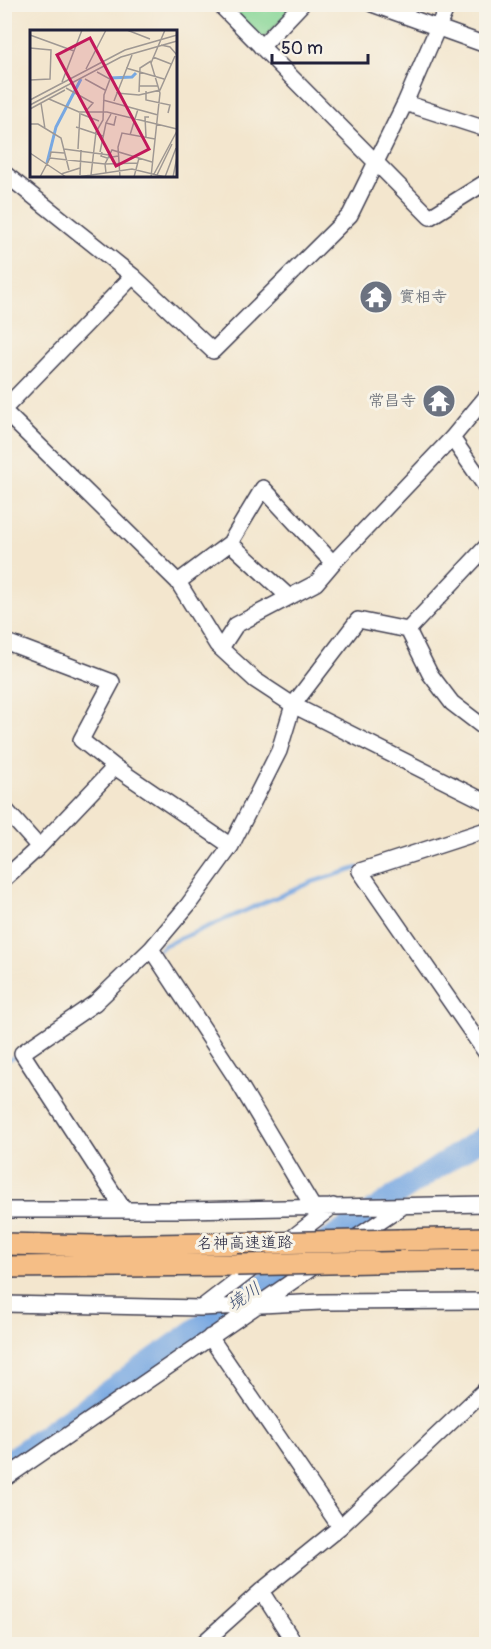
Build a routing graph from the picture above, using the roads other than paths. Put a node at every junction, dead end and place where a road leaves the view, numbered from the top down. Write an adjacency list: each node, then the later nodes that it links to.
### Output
1 (219, 4): 7 (street)
2 (302, 4): 7 (street)
3 (372, 4): 5 (street)
4 (448, 4): 5 (street)
5 (438, 28): 6 (street); 8 (street)
6 (486, 45)
7 (261, 47): 10 (street)
8 (405, 103): 9 (street); 10 (street)
9 (486, 129)
10 (377, 164): 12 (street); 13 (street)
11 (4, 173): 13 (street)
12 (486, 182)
13 (133, 276): 15 (street)
14 (486, 398): 16 (street)
15 (4, 410): 21 (street)
16 (452, 438): 17 (street); 20 (street)
17 (486, 487)
18 (230, 543): 20 (street); 21 (street); 22 (street)
19 (486, 547): 23 (street)
20 (333, 563): 22 (street)
21 (178, 582): 25 (street)
22 (289, 597): 25 (street)
23 (408, 630): 26 (street); 27 (street)
24 (4, 640): 28 (street)
25 (220, 648): 26 (street)
26 (293, 705): 29 (street); 32 (street)
27 (486, 729)
28 (115, 767): 32 (street); 33 (street)
29 (486, 802)
30 (4, 808): 33 (street)
31 (486, 830): 36 (street)
32 (231, 846): 35 (street)
33 (39, 847): 34 (street)
34 (4, 879)
35 (151, 949): 39 (street); 42 (street)
36 (486, 1053)
37 (486, 1204): 40 (street)
38 (337, 1206): 39 (street); 40 (street); 50 (street)
39 (313, 1207): 42 (street)
40 (402, 1207): 49 (street)
41 (4, 1210): 42 (street)
42 (124, 1210)
43 (486, 1238): 44 (highway, 名神高速道路, bridge)
44 (4, 1244)
45 (486, 1260): 46 (highway, 名神高速道路, bridge)
46 (4, 1267)
47 (486, 1301): 49 (street)
48 (4, 1304): 50 (street)
49 (256, 1305): 50 (street); 51 (street)
50 (201, 1308)
51 (210, 1337): 53 (street); 54 (street)
52 (486, 1389): 54 (street)
53 (4, 1479)
54 (340, 1527): 55 (street)
55 (261, 1591): 56 (street); 57 (street)
56 (202, 1644)
57 (295, 1644)

